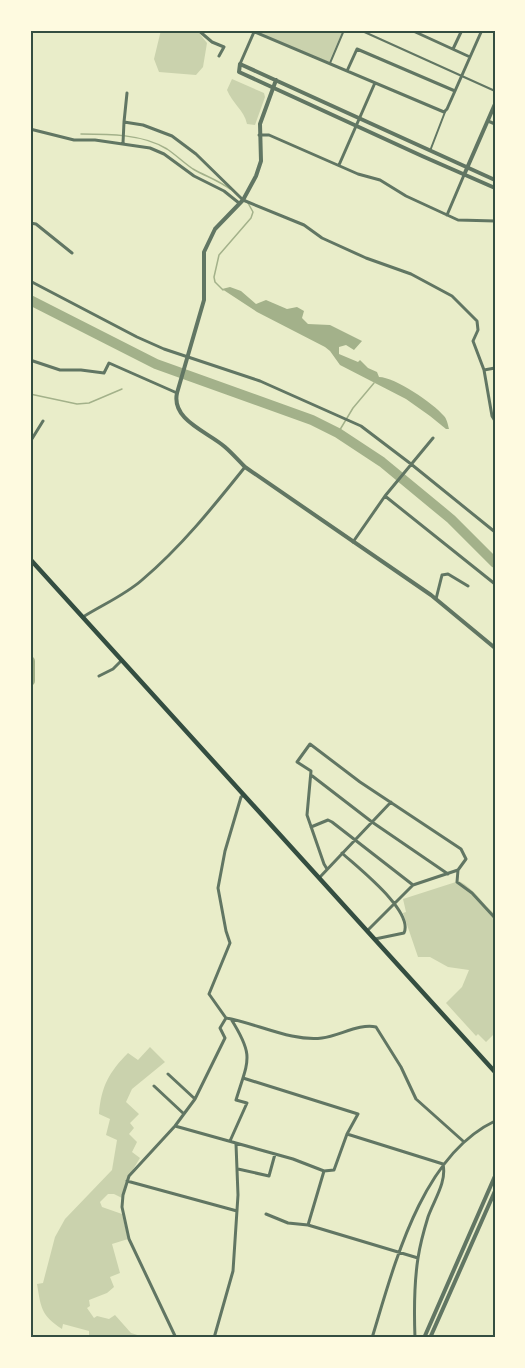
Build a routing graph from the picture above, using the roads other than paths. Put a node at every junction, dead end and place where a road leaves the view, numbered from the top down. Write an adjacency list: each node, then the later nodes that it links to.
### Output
1 (198, 30): 9 (street)
2 (344, 30): 11 (street)
3 (360, 30): 14 (street)
4 (411, 30): 8 (street)
5 (462, 30): 8 (street)
6 (482, 30): 10 (street)
7 (253, 31): 11 (street); 12 (street)
8 (453, 49): 10 (street)
9 (219, 56)
10 (470, 57): 14 (street)
11 (330, 63): 13 (street)
12 (240, 64): 15 (street); 17 (street)
13 (347, 71): 16 (street); 18 (street)
14 (462, 75): 18 (street); 19 (street)
15 (276, 80): 17 (street); 23 (street)
16 (375, 84): 22 (street); 23 (street)
17 (273, 88): 27 (street); 29 (street)
18 (455, 91): 22 (street)
19 (495, 91)
20 (127, 93): 25 (street)
21 (495, 104): 24 (street)
22 (446, 111): 31 (street)
23 (359, 118): 27 (street); 31 (street)
24 (488, 121): 26 (street); 33 (street)
25 (124, 122): 30 (street); 37 (street)
26 (495, 124)
27 (356, 126): 32 (street); 34 (street)
28 (30, 129): 30 (street)
29 (259, 135): 32 (street); 37 (street)
30 (123, 143): 37 (street)
31 (430, 151): 33 (street)
32 (339, 165): 38 (street)
33 (467, 168): 34 (street); 35 (street)
34 (464, 175): 36 (street); 38 (street)
35 (495, 180)
36 (495, 188)
37 (241, 202): 43 (street); 46 (street)
38 (447, 216): 39 (street)
39 (495, 221)
40 (30, 223): 41 (street)
41 (72, 253)
42 (30, 281): 43 (street)
43 (187, 356): 47 (street); 52 (street)
44 (30, 360): 47 (street)
45 (495, 368): 46 (street)
46 (484, 369): 49 (street)
47 (177, 393): 53 (street)
48 (43, 421): 51 (street)
49 (495, 421)
50 (433, 438): 52 (street)
51 (30, 442)
52 (411, 464): 54 (street); 55 (street)
53 (245, 467): 56 (street); 61 (street)
54 (385, 496): 56 (street); 58 (street)
55 (495, 532)
56 (353, 542): 60 (street)
57 (30, 559): 61 (main road)
58 (495, 584)
59 (468, 586): 60 (street)
60 (436, 599): 62 (street)
61 (83, 617): 63 (main road)
62 (495, 648)
63 (122, 660): 64 (street); 66 (main road)
64 (99, 676)
65 (310, 774): 67 (street); 68 (street); 69 (street)
66 (244, 795): 75 (main road); 81 (street)
67 (391, 802): 68 (street); 73 (street)
68 (372, 822): 70 (street); 74 (street)
69 (311, 827): 70 (street); 72 (street)
70 (354, 841): 71 (street); 76 (street)
71 (342, 853): 72 (street); 77 (street)
72 (327, 869): 75 (street)
73 (458, 870): 74 (street); 78 (street)
74 (448, 874): 76 (street)
75 (320, 877): 79 (main road)
76 (413, 885): 77 (street)
77 (395, 903): 79 (street); 80 (street)
78 (495, 918)
79 (368, 930): 80 (main road)
80 (375, 939): 82 (main road)
81 (228, 1019): 84 (street); 86 (street); 91 (street)
82 (495, 1072)
83 (168, 1074): 86 (street)
84 (243, 1078): 90 (street); 92 (street)
85 (154, 1086): 87 (street)
86 (195, 1099): 87 (street)
87 (184, 1114): 89 (street)
88 (495, 1121): 91 (street)
89 (175, 1126): 92 (street); 99 (street)
90 (347, 1134): 95 (street); 97 (street)
91 (464, 1141): 95 (street)
92 (230, 1142): 93 (street)
93 (236, 1143): 94 (street); 96 (street)
94 (275, 1154): 96 (street); 97 (street)
95 (443, 1164): 104 (street); 105 (street)
96 (238, 1169): 101 (street)
97 (324, 1171): 103 (street)
98 (495, 1176): 110 (street)
99 (127, 1181): 101 (street); 106 (street)
100 (495, 1191): 111 (street)
101 (237, 1211): 107 (street)
102 (266, 1214): 103 (street)
103 (308, 1225): 104 (street)
104 (400, 1252): 105 (street); 108 (street)
105 (418, 1258): 109 (street)
106 (176, 1338)
107 (214, 1338)
108 (372, 1338)
109 (415, 1338)
110 (424, 1338)
111 (430, 1338)

